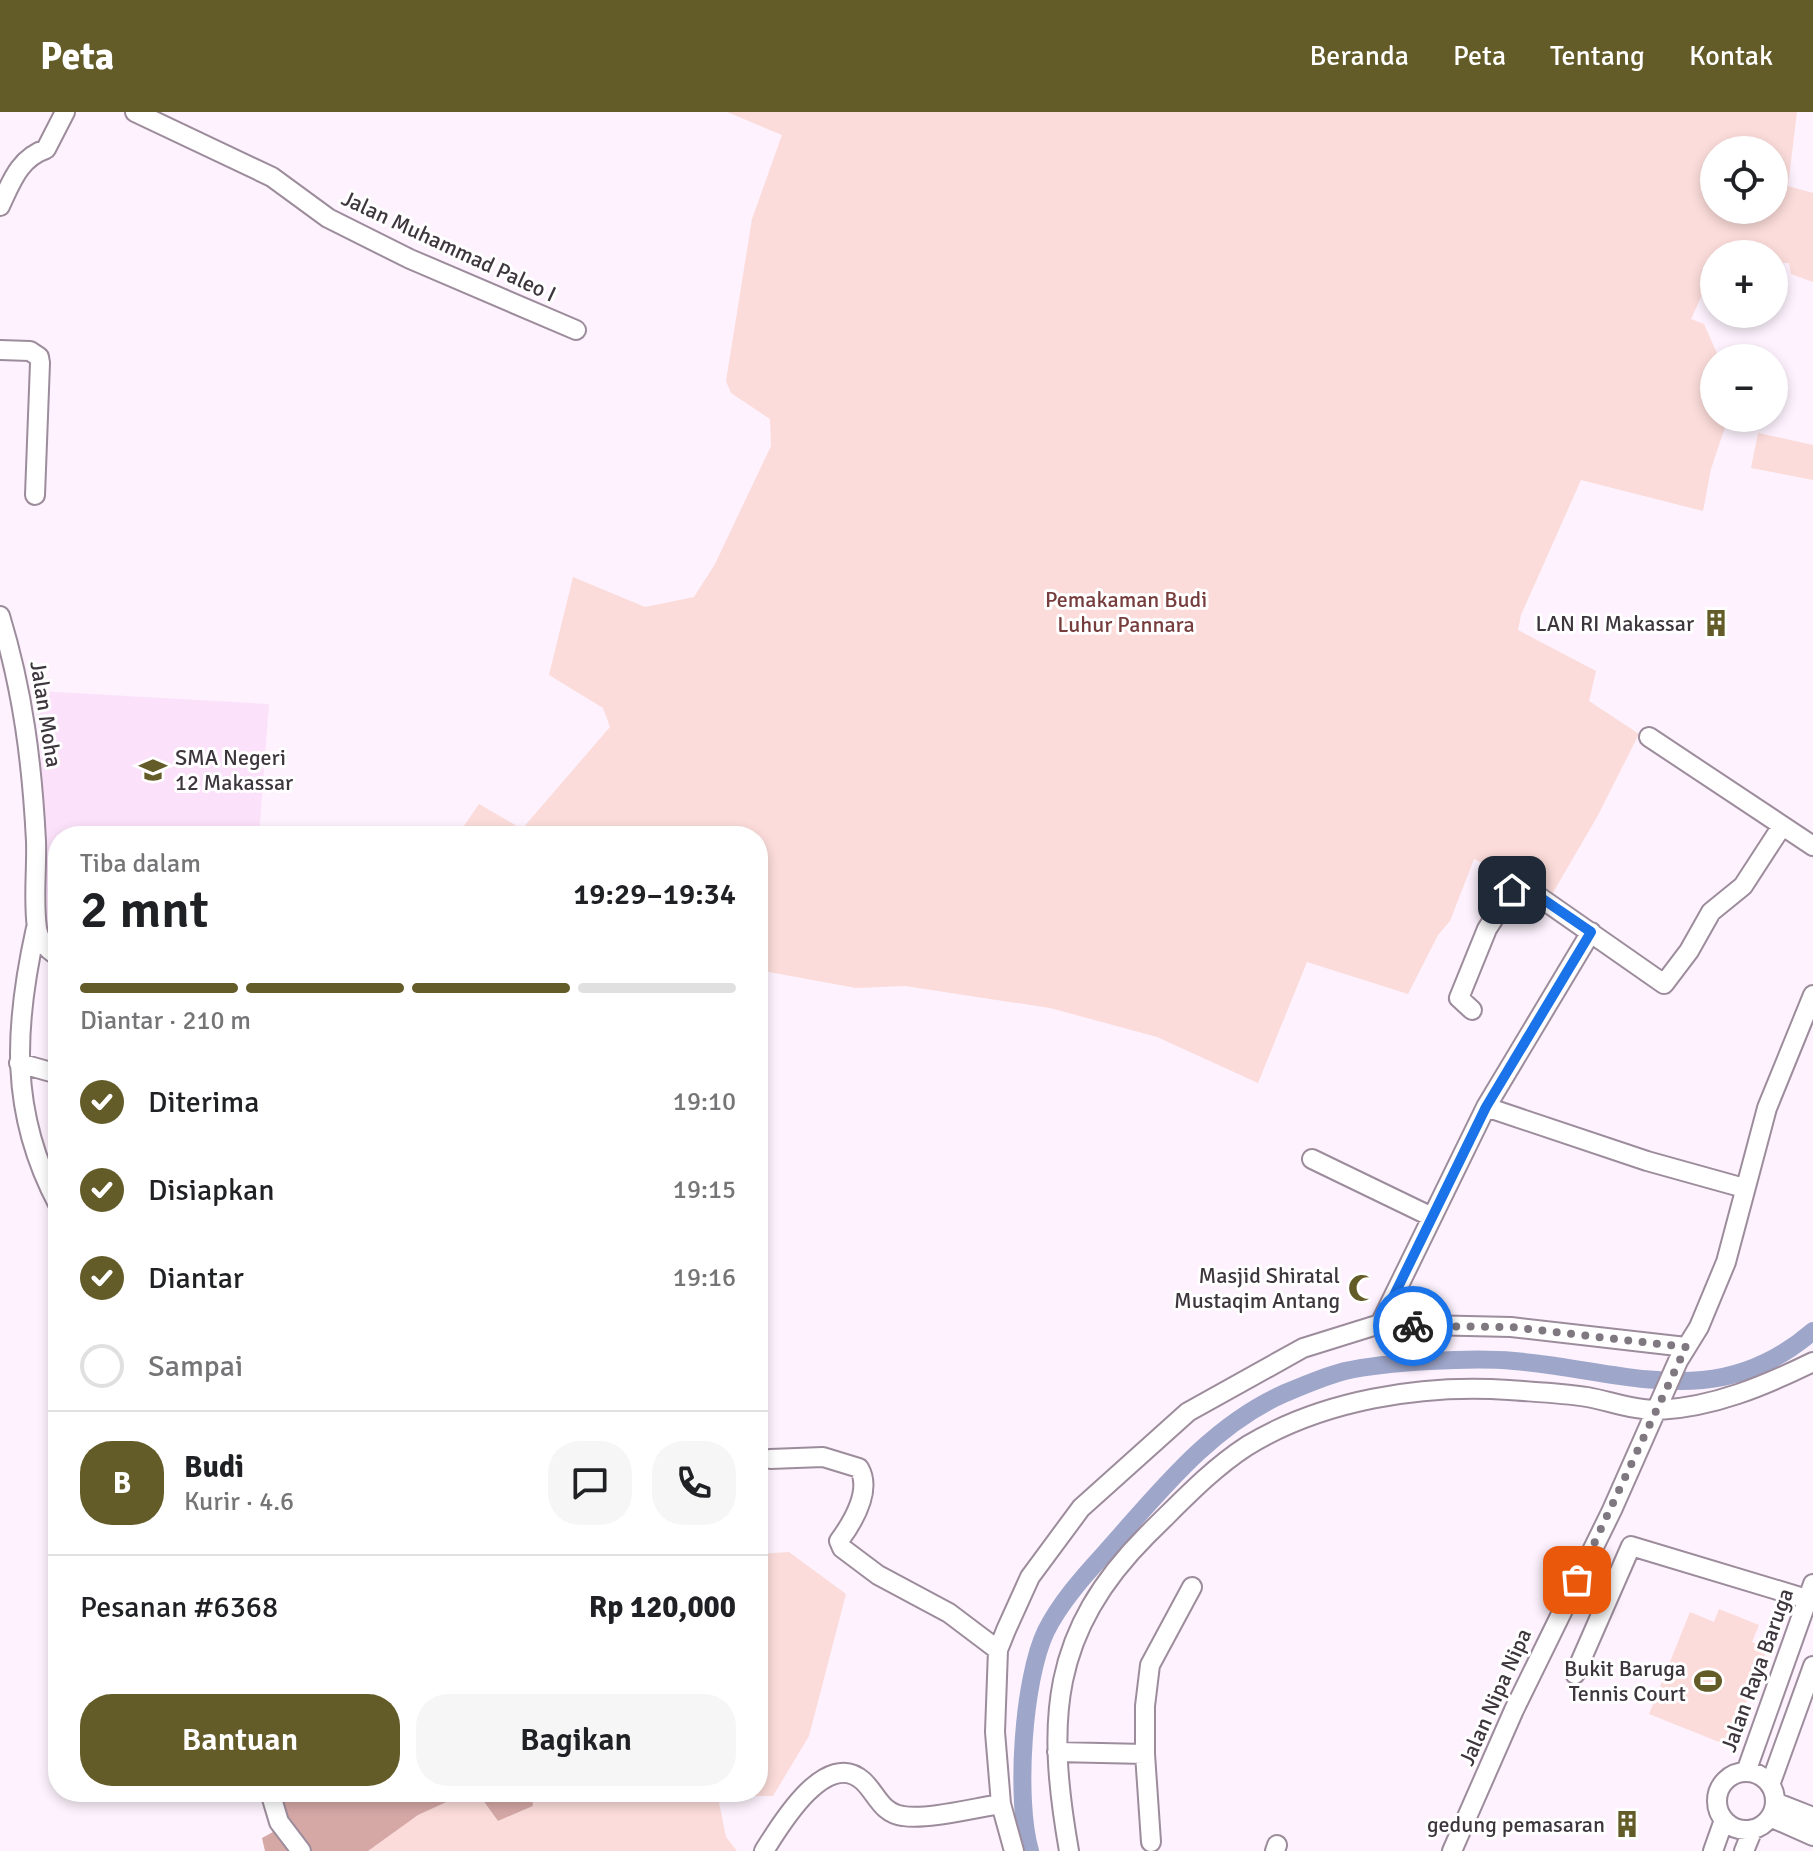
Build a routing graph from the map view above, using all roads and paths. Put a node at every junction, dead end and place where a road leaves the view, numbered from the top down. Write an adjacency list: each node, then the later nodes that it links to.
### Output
1 (65, 112): 4 (street)
2 (135, 112): 3 (street, Jalan Muhammad Paleo I)
3 (166, 118): 5 (street, Jalan Muhammad Paleo I)
4 (0, 206)
5 (576, 330)
6 (0, 350): 7 (street)
7 (35, 495)
8 (0, 616): 12 (street, Jalan Moha)
9 (1649, 737): 10 (street)
10 (1782, 826): 11 (street); 13 (street)
11 (1813, 846)
12 (37, 925): 14 (street); 17 (street, Jalan Moha)
13 (1591, 932): 16 (street); 19 (street)
14 (48, 947)
15 (1813, 995): 22 (street, Jalan Nipa Nipa)
16 (1472, 1010)
17 (19, 1063): 18 (street); 21 (street, Jalan Moha)
18 (48, 1071)
19 (1486, 1107): 22 (street); 23 (street)
20 (1312, 1159): 23 (street)
21 (48, 1171)
22 (1744, 1188): 25 (street, Jalan Nipa Nipa)
23 (1432, 1217): 24 (street)
24 (1380, 1324): 25 (street); 31 (street)
25 (1682, 1354): 27 (street, Jalan Nipa Nipa)
26 (1813, 1362): 27 (street)
27 (1656, 1410): 34 (street); 49 (street, Jalan Nipa Nipa)
28 (770, 1459): 31 (street)
29 (1192, 1587): 35 (street)
30 (1810, 1591): 33 (street); 36 (street, Jalan Raya Baruga)
31 (998, 1650): 39 (street)
32 (1813, 1666): 37 (street)
33 (1575, 1674)
34 (1057, 1752): 35 (street); 48 (street)
35 (1145, 1754): 44 (street)
36 (1746, 1772): 37 (street); 41 (street)
37 (1772, 1801): 40 (street); 42 (street); 43 (street)
38 (273, 1802): 45 (street)
39 (1001, 1804): 46 (street); 47 (street)
40 (1813, 1817)
41 (1724, 1820): 42 (street); 50 (street)
42 (1753, 1829): 51 (street)
43 (1813, 1836)
44 (1151, 1842)
45 (301, 1851)
46 (764, 1851)
47 (1014, 1851)
48 (1069, 1851)
49 (1452, 1851)
50 (1713, 1851)
51 (1744, 1851)

